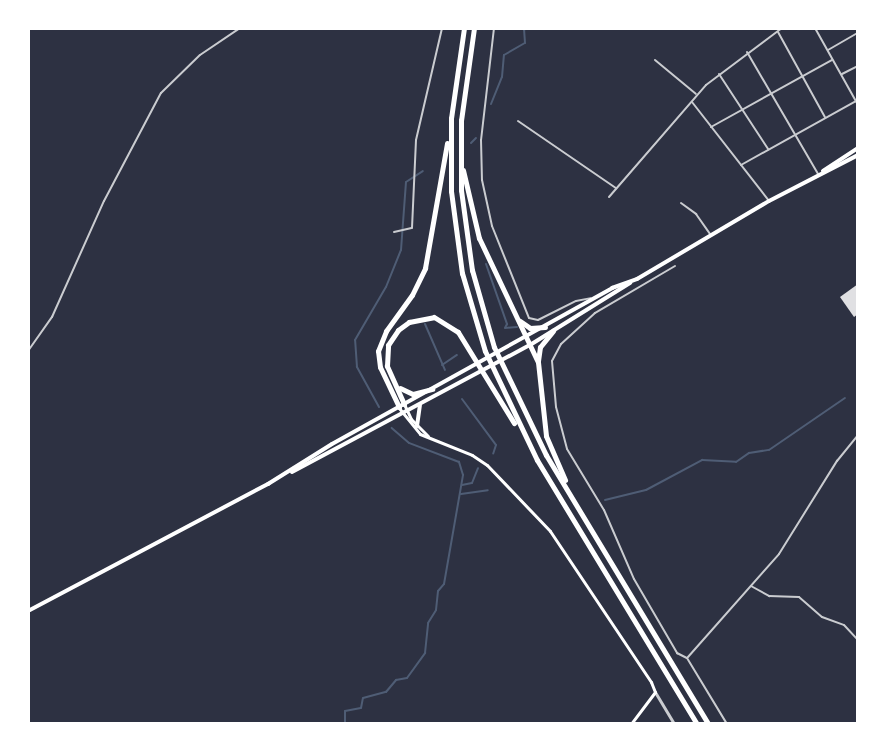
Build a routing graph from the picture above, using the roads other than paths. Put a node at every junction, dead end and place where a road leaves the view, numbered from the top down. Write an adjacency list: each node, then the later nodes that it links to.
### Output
1 (240, 28): 49 (street)
2 (442, 28): 39 (street)
3 (464, 28): 24 (highway)
4 (474, 28): 31 (highway)
5 (494, 28): 43 (street)
6 (782, 28): 8 (street)
7 (815, 28): 10 (street)
8 (777, 31): 11 (street); 17 (street)
9 (858, 33): 10 (street)
10 (827, 50): 13 (street)
11 (747, 51): 15 (street); 18 (street)
12 (655, 60): 19 (street)
13 (832, 60): 16 (street); 17 (street)
14 (858, 66): 16 (street)
15 (718, 73): 19 (street); 23 (street)
16 (841, 75): 20 (street)
17 (802, 76): 18 (street); 25 (street)
18 (771, 93): 23 (street); 28 (street)
19 (697, 94): 21 (street)
20 (857, 100): 22 (street); 25 (street)
21 (691, 101): 27 (street); 35 (street)
22 (858, 105)
23 (742, 109): 27 (street); 30 (street)
24 (451, 118): 54 (highway); 57 (highway)
25 (825, 118): 28 (street)
26 (518, 121): 35 (street)
27 (711, 127): 33 (street)
28 (795, 134): 30 (street); 34 (street)
29 (858, 148): 34 (main road)
30 (768, 149): 33 (street)
31 (460, 150): 44 (highway); 59 (highway)
32 (858, 155): 34 (main road)
33 (741, 165): 37 (street)
34 (820, 173): 37 (main road)
35 (616, 188): 36 (street)
36 (609, 197)
37 (769, 201): 40 (main road)
38 (681, 203): 40 (street)
39 (394, 232)
40 (710, 235): 42 (main road)
41 (675, 266): 63 (street)
42 (637, 279): 43 (main road); 46 (main road)
43 (596, 298): 45 (main road)
44 (517, 318): 45 (highway); 47 (highway)
45 (545, 327): 47 (main road)
46 (553, 331): 48 (main road); 50 (highway)
47 (526, 337): 48 (highway); 52 (main road)
48 (530, 345): 50 (highway); 53 (main road)
49 (28, 351)
50 (538, 362): 59 (highway)
51 (395, 383): 52 (highway); 54 (highway); 57 (highway)
52 (432, 389): 54 (main road)
53 (421, 403): 54 (main road); 55 (main road)
54 (403, 409): 55 (main road); 58 (main road); 61 (main road)
55 (417, 426): 58 (main road)
56 (858, 435): 60 (street)
57 (524, 437): 67 (highway)
58 (429, 438): 64 (main road)
59 (573, 499): 68 (highway)
60 (751, 586): 62 (street); 63 (street)
61 (28, 611)
62 (858, 640)
63 (687, 658): 69 (street)
64 (655, 692): 65 (main road); 66 (street)
65 (631, 724)
66 (674, 724)
67 (697, 724)
68 (708, 724)
69 (727, 724)

